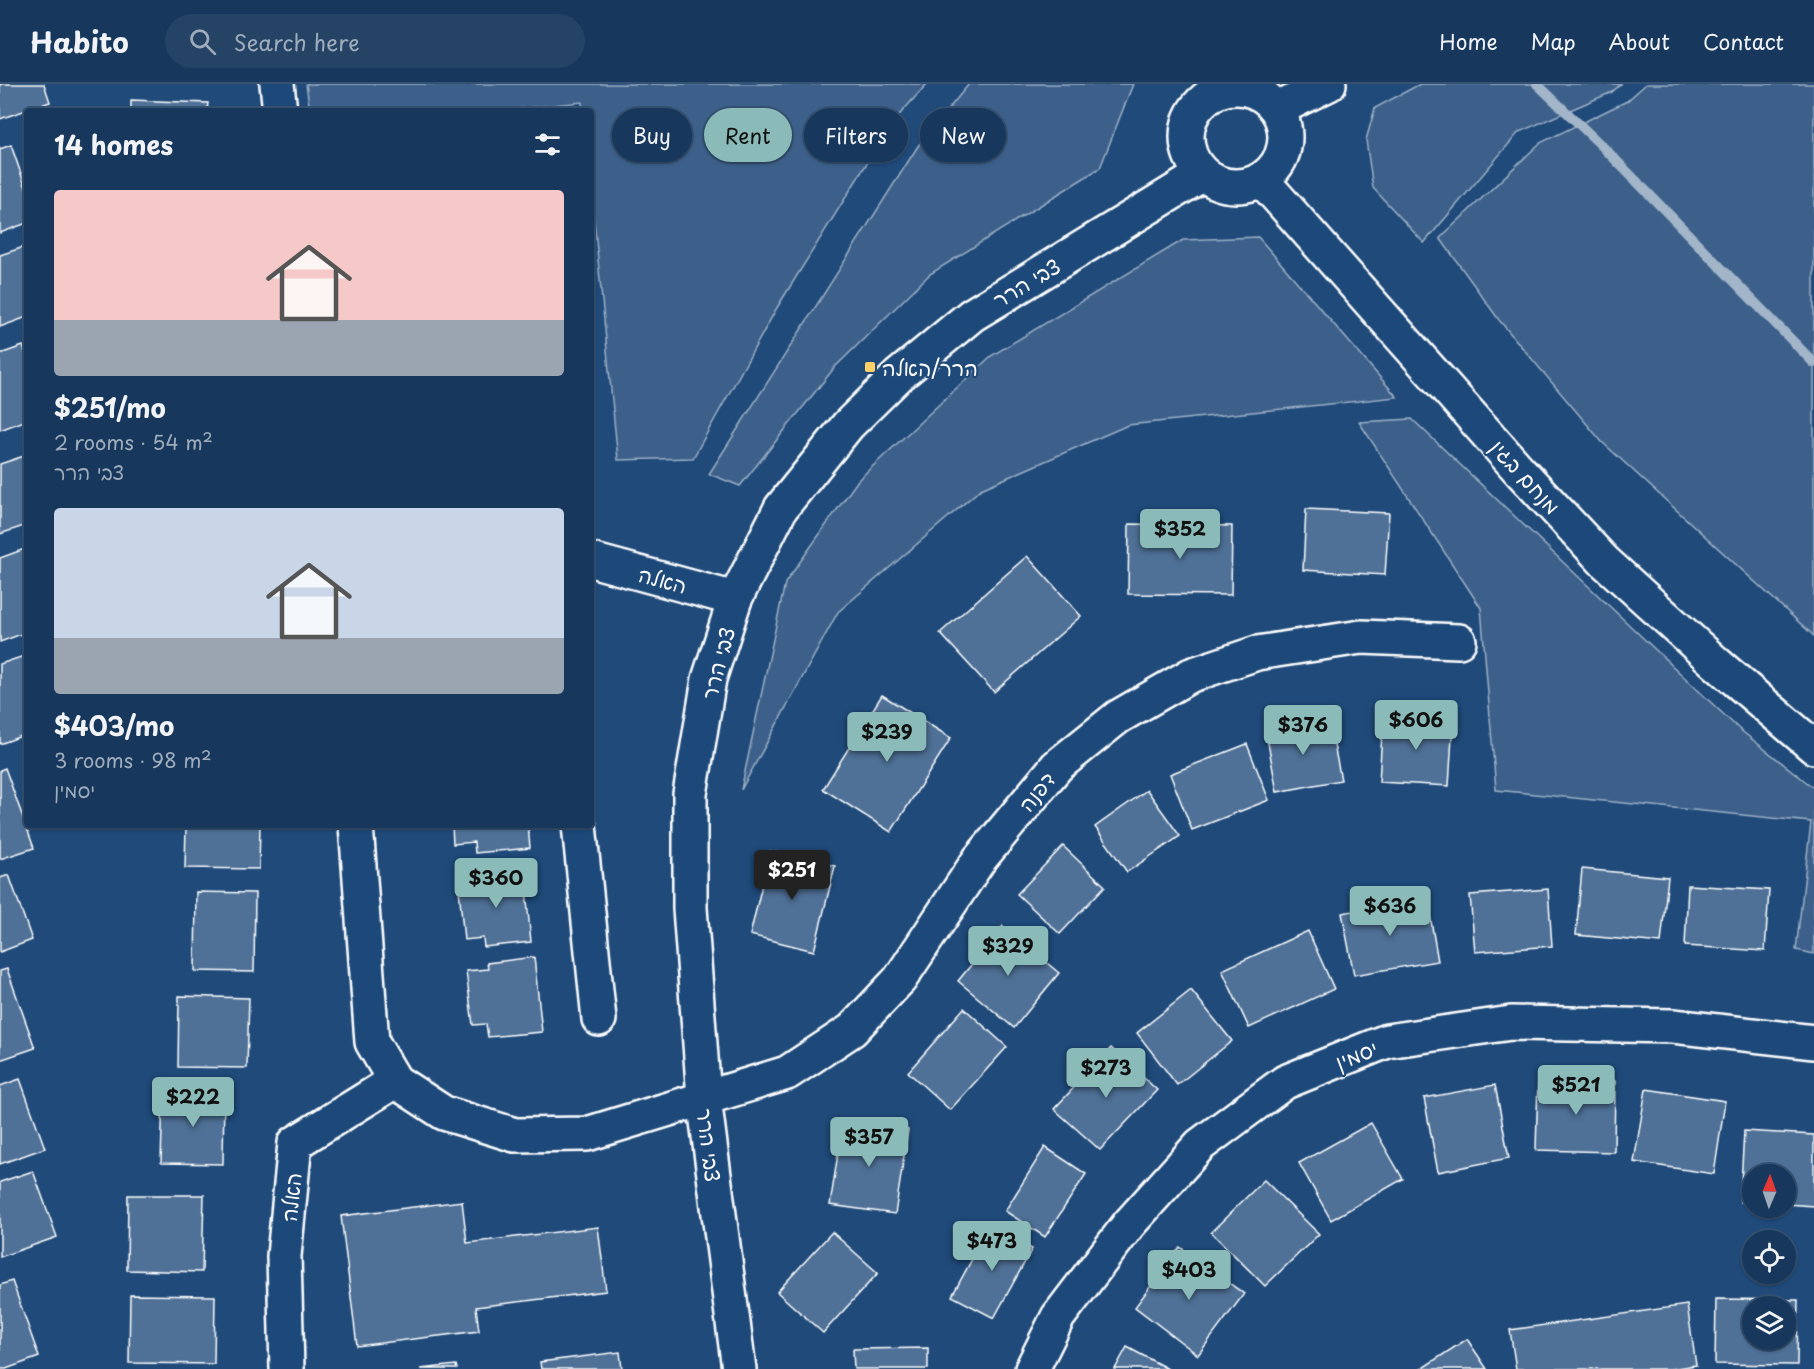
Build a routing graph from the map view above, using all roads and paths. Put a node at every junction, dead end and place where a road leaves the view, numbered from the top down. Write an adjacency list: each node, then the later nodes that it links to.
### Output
1 (277, 84): 4 (street)
2 (1329, 84): 5 (street)
3 (1204, 90): 5 (street); 6 (street)
4 (280, 108)
5 (1278, 109): 7 (street)
6 (1203, 174): 7 (street); 9 (street, צבי הרר)
7 (1262, 180): 11 (street, מנחם בגין)
8 (594, 561): 9 (street, האלה)
9 (735, 599): 17 (street, צבי הרר)
10 (1459, 641): 17 (street, דפנה)
11 (1814, 747)
12 (356, 828): 16 (street)
13 (579, 828): 14 (street)
14 (599, 1019)
15 (1814, 1042): 20 (street, יסמין)
16 (395, 1081): 17 (street); 18 (street, האלה)
17 (704, 1098): 19 (street, צבי הרר)
18 (287, 1369)
19 (739, 1369)
20 (1032, 1369)

